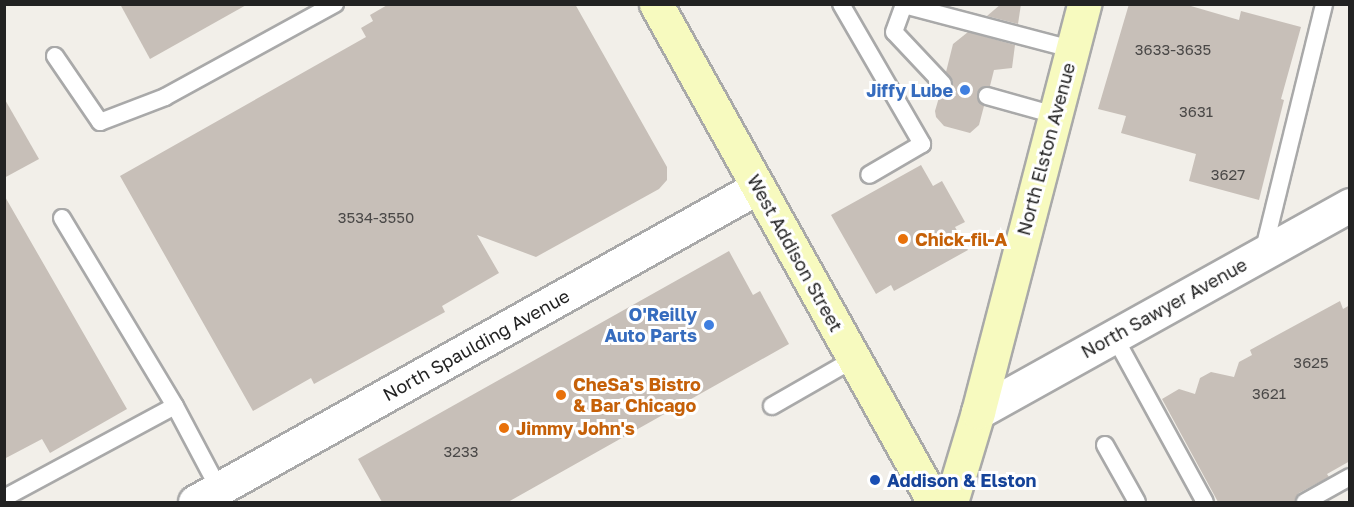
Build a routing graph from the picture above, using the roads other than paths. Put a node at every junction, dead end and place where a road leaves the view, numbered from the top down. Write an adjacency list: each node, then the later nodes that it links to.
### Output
1 (335, 4): 7 (lane)
2 (656, 4): 12 (main road, West Addison Street)
3 (841, 4): 11 (lane)
4 (1084, 4): 6 (main road, North Elston Avenue)
5 (1324, 4): 15 (lane)
6 (1072, 49): 8 (lane); 10 (main road, North Elston Avenue)
7 (55, 56)
8 (943, 84)
9 (987, 96): 10 (lane)
10 (1055, 116): 20 (main road, North Elston Avenue)
11 (869, 175)
12 (758, 187): 17 (main road, West Addison Street); 23 (street, North Spaulding Avenue)
13 (1350, 205): 15 (street, North Sawyer Avenue)
14 (62, 218): 18 (lane)
15 (1263, 253): 16 (street, North Sawyer Avenue)
16 (1114, 336): 20 (street, North Sawyer Avenue); 28 (lane)
17 (854, 358): 19 (lane); 25 (main road, West Addison Street)
18 (175, 406): 23 (lane); 24 (lane)
19 (772, 406)
20 (978, 412): 26 (main road, North Elston Avenue)
21 (1105, 445): 27 (lane)
22 (1350, 477): 29 (lane)
23 (207, 496)
24 (4, 498)
25 (934, 502)
26 (951, 502)
27 (1137, 502)
28 (1205, 502)
29 (1305, 502)

